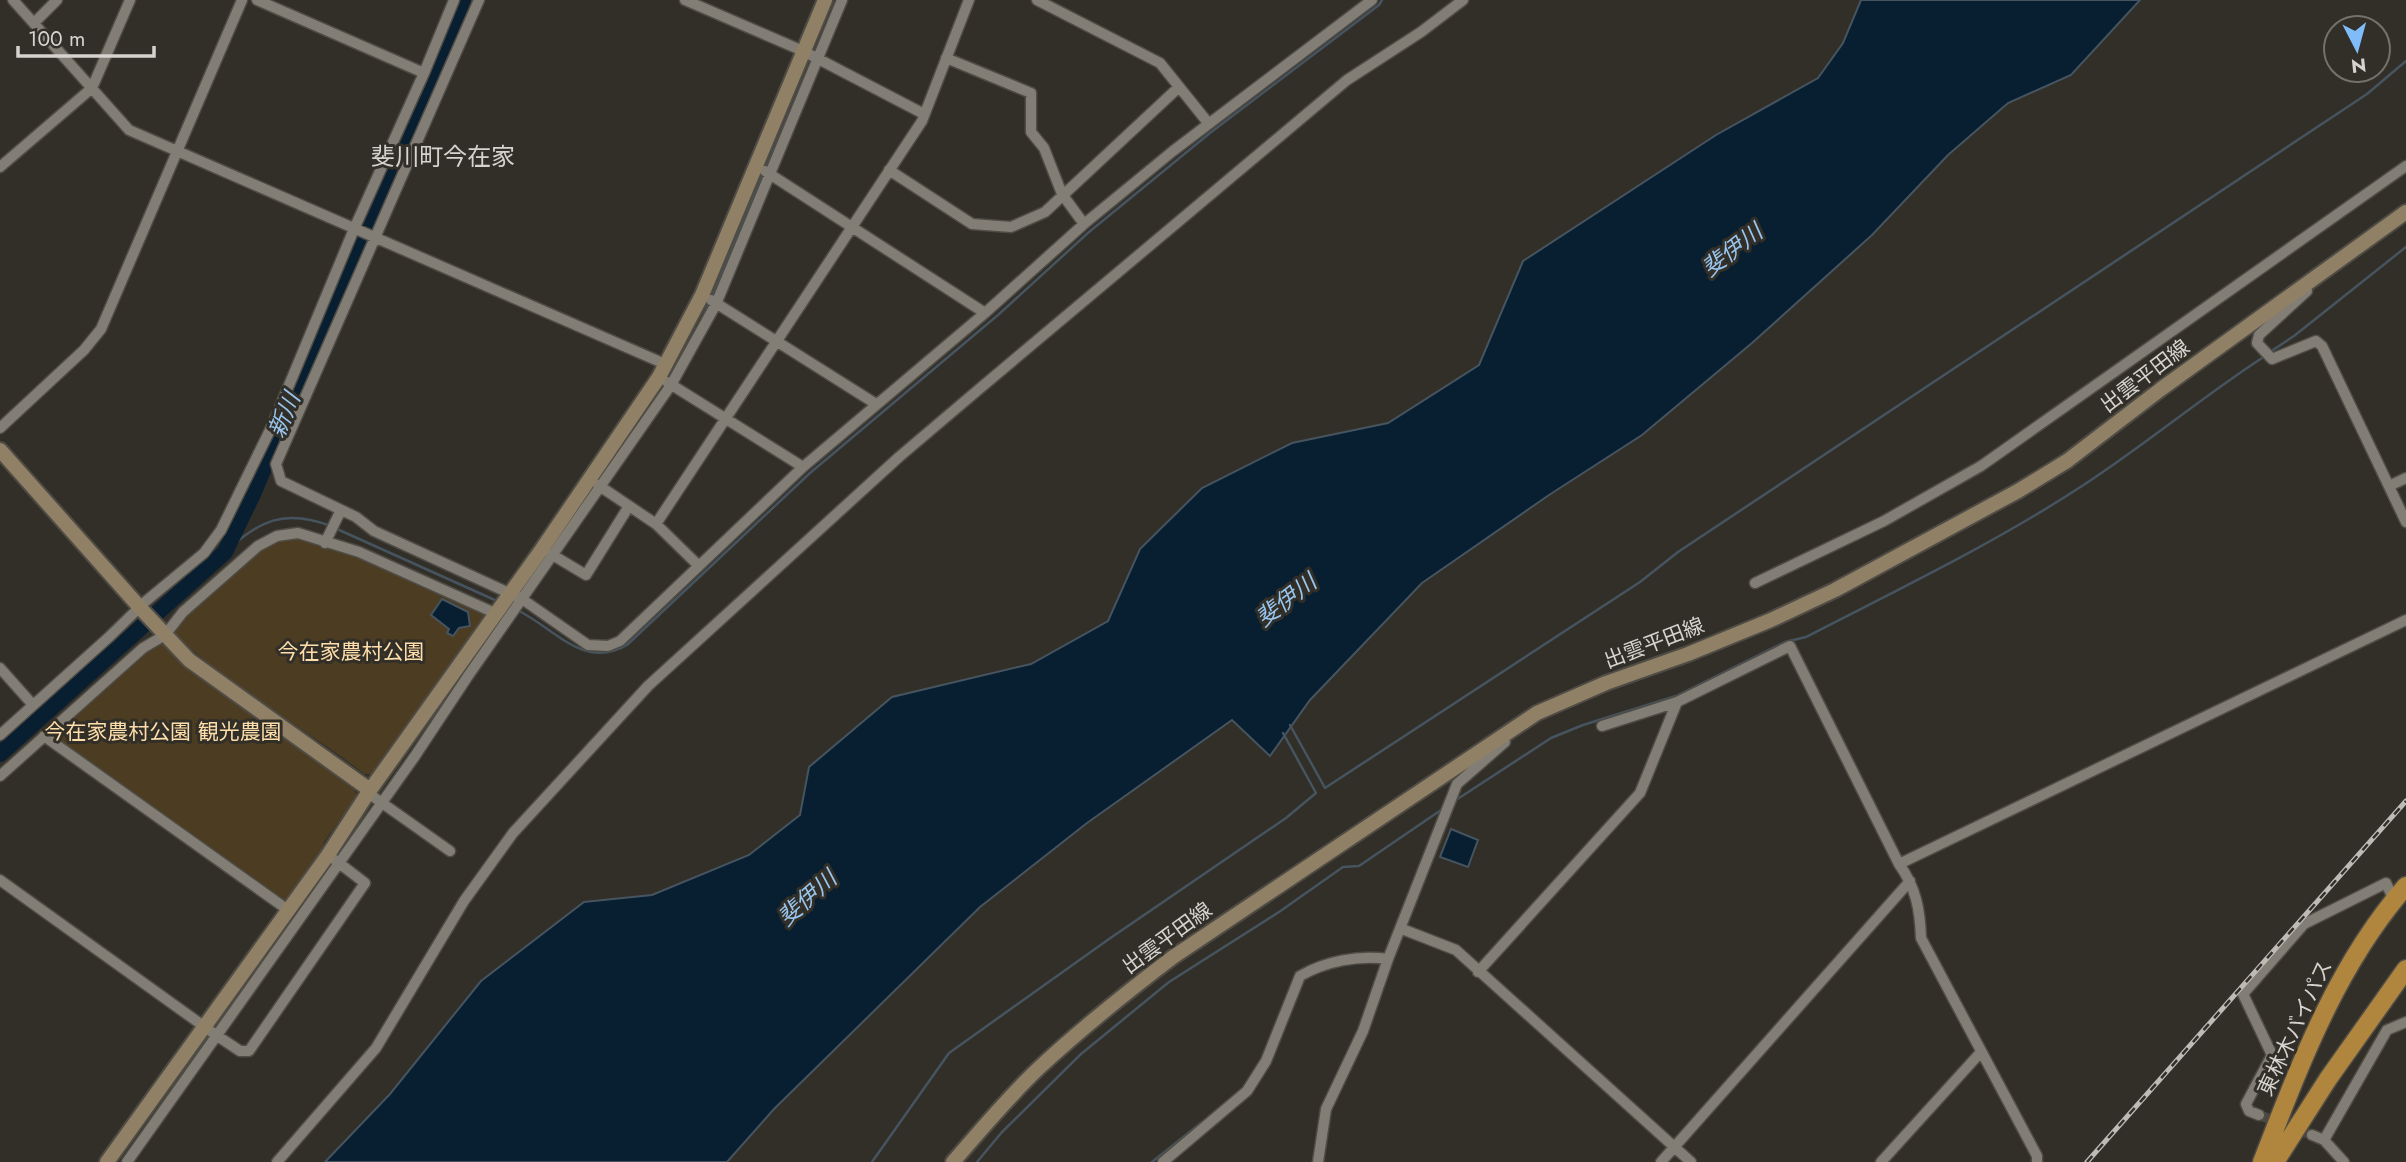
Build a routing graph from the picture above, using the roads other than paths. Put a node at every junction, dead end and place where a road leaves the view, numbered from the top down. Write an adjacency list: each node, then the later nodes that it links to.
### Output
1 (13, 0): 15 (street)
2 (57, 0): 15 (street)
3 (131, 0): 20 (street)
4 (242, 0): 24 (street)
5 (257, 0): 19 (street)
6 (454, 0): 19 (street)
7 (479, 0): 34 (street)
8 (685, 0): 16 (street)
9 (825, 0): 16 (street)
10 (842, 0): 18 (street)
11 (968, 0): 17 (street)
12 (1037, 0): 21 (street)
13 (1463, 0): 102 (street)
14 (1369, 1): 23 (street)
15 (34, 23): 20 (street)
16 (803, 51): 18 (street); 27 (street)
17 (946, 58): 22 (street); 29 (street)
18 (817, 59): 22 (street); 27 (street)
19 (424, 73): 33 (street)
20 (92, 88): 24 (street); 26 (street)
21 (1179, 88): 23 (street); 29 (street)
22 (924, 114): 28 (street)
23 (1209, 124): 31 (street)
24 (178, 152): 33 (street); 43 (street)
25 (2406, 166): 57 (street)
26 (0, 167)
27 (763, 169): 32 (street); 36 (street); 37 (street)
28 (889, 170): 29 (street); 32 (street)
29 (1062, 194): 31 (street)
30 (2406, 212): 35 (street, 出雲平田線)
31 (1084, 224): 38 (street)
32 (851, 225): 38 (street); 39 (street)
33 (354, 229): 34 (street); 59 (street)
34 (372, 237): 40 (street); 51 (street)
35 (2352, 251): 48 (street); 67 (street, 出雲平田線)
36 (702, 295): 37 (street); 40 (street)
37 (716, 304): 39 (street); 40 (street)
38 (985, 313): 41 (street)
39 (775, 342): 41 (street); 42 (street)
40 (665, 375): 42 (street); 47 (street); 49 (street)
41 (876, 404): 45 (street)
42 (725, 419): 45 (street); 53 (street)
43 (0, 428)
44 (0, 450): 59 (street)
45 (803, 467): 56 (street)
46 (2406, 478): 48 (street)
47 (589, 479): 49 (street); 55 (street)
48 (2389, 486): 52 (street)
49 (602, 488): 50 (street); 55 (street)
50 (629, 506): 53 (street); 55 (street)
51 (340, 513): 54 (street); 58 (street)
52 (2406, 522)
53 (656, 524): 56 (street)
54 (326, 542): 60 (street); 62 (street)
55 (548, 552): 58 (street)
56 (699, 566): 58 (street)
57 (1755, 583)
58 (517, 596): 60 (street); 64 (street)
59 (141, 609): 62 (street); 66 (street)
60 (497, 614): 64 (street)
61 (2406, 620): 78 (street)
62 (162, 632): 70 (street); 74 (street)
63 (0, 668): 66 (street)
64 (463, 672): 71 (street); 72 (street)
65 (1677, 702): 68 (street); 78 (street); 86 (street)
66 (33, 705): 69 (street)
67 (1536, 713): 83 (street); 103 (street, 出雲平田線)
68 (1602, 726)
69 (0, 735)
70 (44, 736): 73 (street); 82 (street)
71 (402, 747): 72 (street); 74 (street)
72 (415, 756): 75 (street)
73 (0, 776)
74 (369, 792): 75 (street); 77 (street)
75 (381, 802): 76 (street); 77 (street)
76 (450, 851)
77 (334, 859): 82 (street); 89 (street); 89 (street)
78 (1899, 864): 80 (street)
79 (0, 880): 88 (street)
80 (1910, 881): 90 (street); 98 (street)
81 (2400, 893): 95 (street); 109 (highway, 東林木バイパス)
82 (288, 910): 88 (street)
83 (1402, 929): 84 (street); 86 (street)
84 (1388, 959): 99 (street); 104 (street)
85 (2406, 969): 110 (highway)
86 (1478, 972): 98 (street)
87 (2406, 1022): 97 (street)
88 (204, 1025): 89 (street); 91 (street)
89 (216, 1035): 92 (street)
90 (1981, 1052): 107 (street); 108 (street)
91 (176, 1065): 92 (street); 93 (street)
92 (189, 1074): 94 (street)
93 (157, 1092): 94 (street); 100 (street)
94 (170, 1101): 101 (street)
95 (2259, 1115)
96 (2312, 1135): 97 (street)
97 (2324, 1140): 111 (street)
98 (1675, 1147): 105 (street); 106 (street)
99 (1168, 1161)
100 (107, 1162)
101 (127, 1162)
102 (277, 1162)
103 (954, 1162)
104 (1318, 1162)
105 (1661, 1162)
106 (1691, 1162)
107 (1881, 1162)
108 (2038, 1162)
109 (2262, 1162)
110 (2275, 1162)
111 (2344, 1162)

